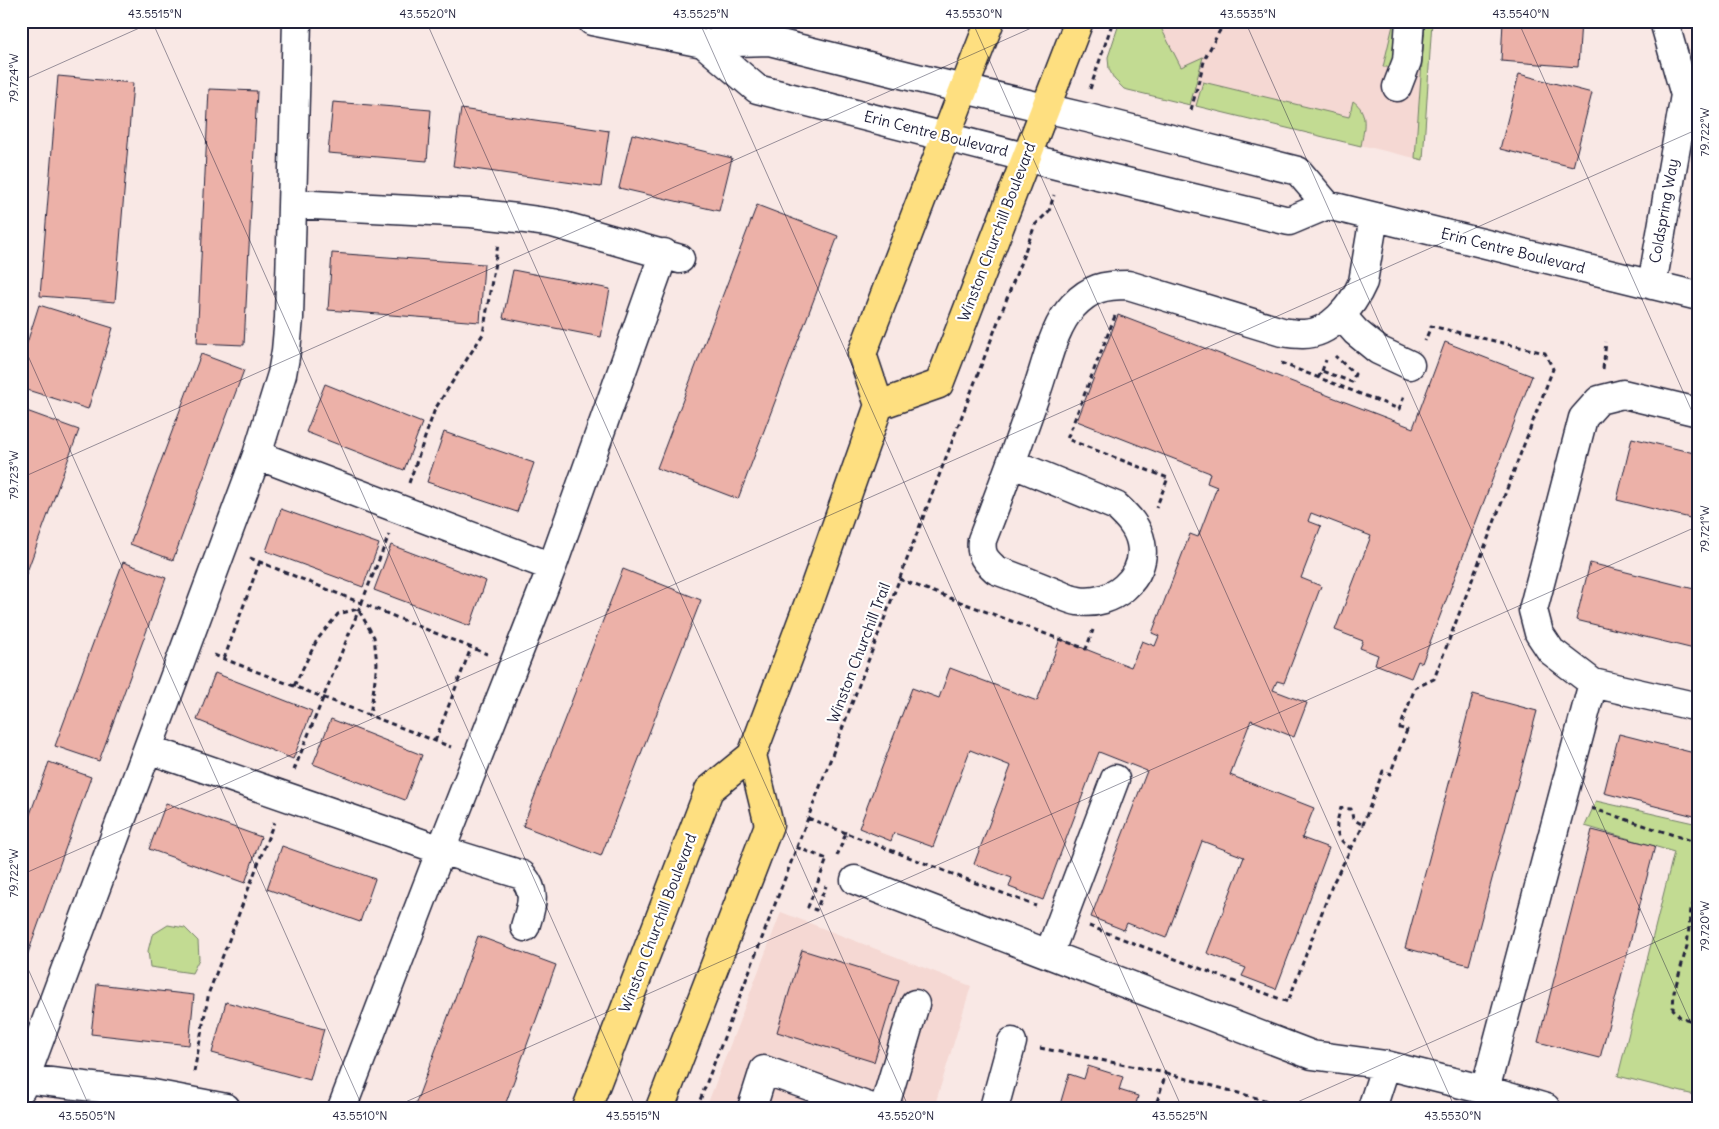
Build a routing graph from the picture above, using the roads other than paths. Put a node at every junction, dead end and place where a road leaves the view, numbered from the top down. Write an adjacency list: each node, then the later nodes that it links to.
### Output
1 (297, 21): 13 (street)
2 (592, 21): 7 (street, Erin Centre Boulevard)
3 (990, 21): 9 (main road)
4 (1079, 21): 10 (main road, Winston Churchill Boulevard)
5 (1410, 21): 8 (street)
6 (1664, 21): 16 (street, Coldspring Way)
7 (703, 43): 9 (street, Erin Centre Boulevard); 11 (street, Erin Centre Boulevard)
8 (1397, 86)
9 (964, 89): 10 (street, Erin Centre Boulevard); 11 (main road)
10 (1045, 108): 12 (main road, Winston Churchill Boulevard); 14 (street, Erin Centre Boulevard)
11 (946, 136): 12 (street, Erin Centre Boulevard); 20 (main road)
12 (1027, 157): 14 (street, Erin Centre Boulevard); 20 (main road, Winston Churchill Boulevard)
13 (293, 204): 22 (street); 24 (street)
14 (1327, 205): 15 (street, Erin Centre Boulevard)
15 (1374, 217): 16 (street, Erin Centre Boulevard); 18 (street)
16 (1652, 285): 17 (street, Erin Centre Boulevard)
17 (1698, 296)
18 (1341, 315): 19 (street); 23 (street)
19 (1413, 367)
20 (879, 405): 28 (main road)
21 (1698, 412): 25 (street)
22 (257, 456): 24 (street); 27 (street)
23 (1012, 463): 23 (street)
24 (552, 566): 30 (street)
25 (1593, 683): 26 (street); 38 (street)
26 (1698, 707)
27 (148, 749): 30 (street); 37 (street)
28 (752, 756): 41 (main road, Winston Churchill Boulevard); 42 (main road)
29 (1115, 779): 33 (street)
30 (440, 850): 32 (street); 40 (street)
31 (855, 880): 33 (street)
32 (525, 927)
33 (1049, 954): 36 (street)
34 (915, 1004): 45 (street)
35 (1012, 1042): 46 (street)
36 (1386, 1066): 38 (street); 47 (street)
37 (23, 1084): 39 (street)
38 (1485, 1090): 48 (street)
39 (226, 1108)
40 (342, 1108)
41 (587, 1108)
42 (660, 1108)
43 (752, 1108): 44 (street)
44 (872, 1108)
45 (884, 1108)
46 (994, 1108)
47 (1372, 1108)
48 (1546, 1108)

